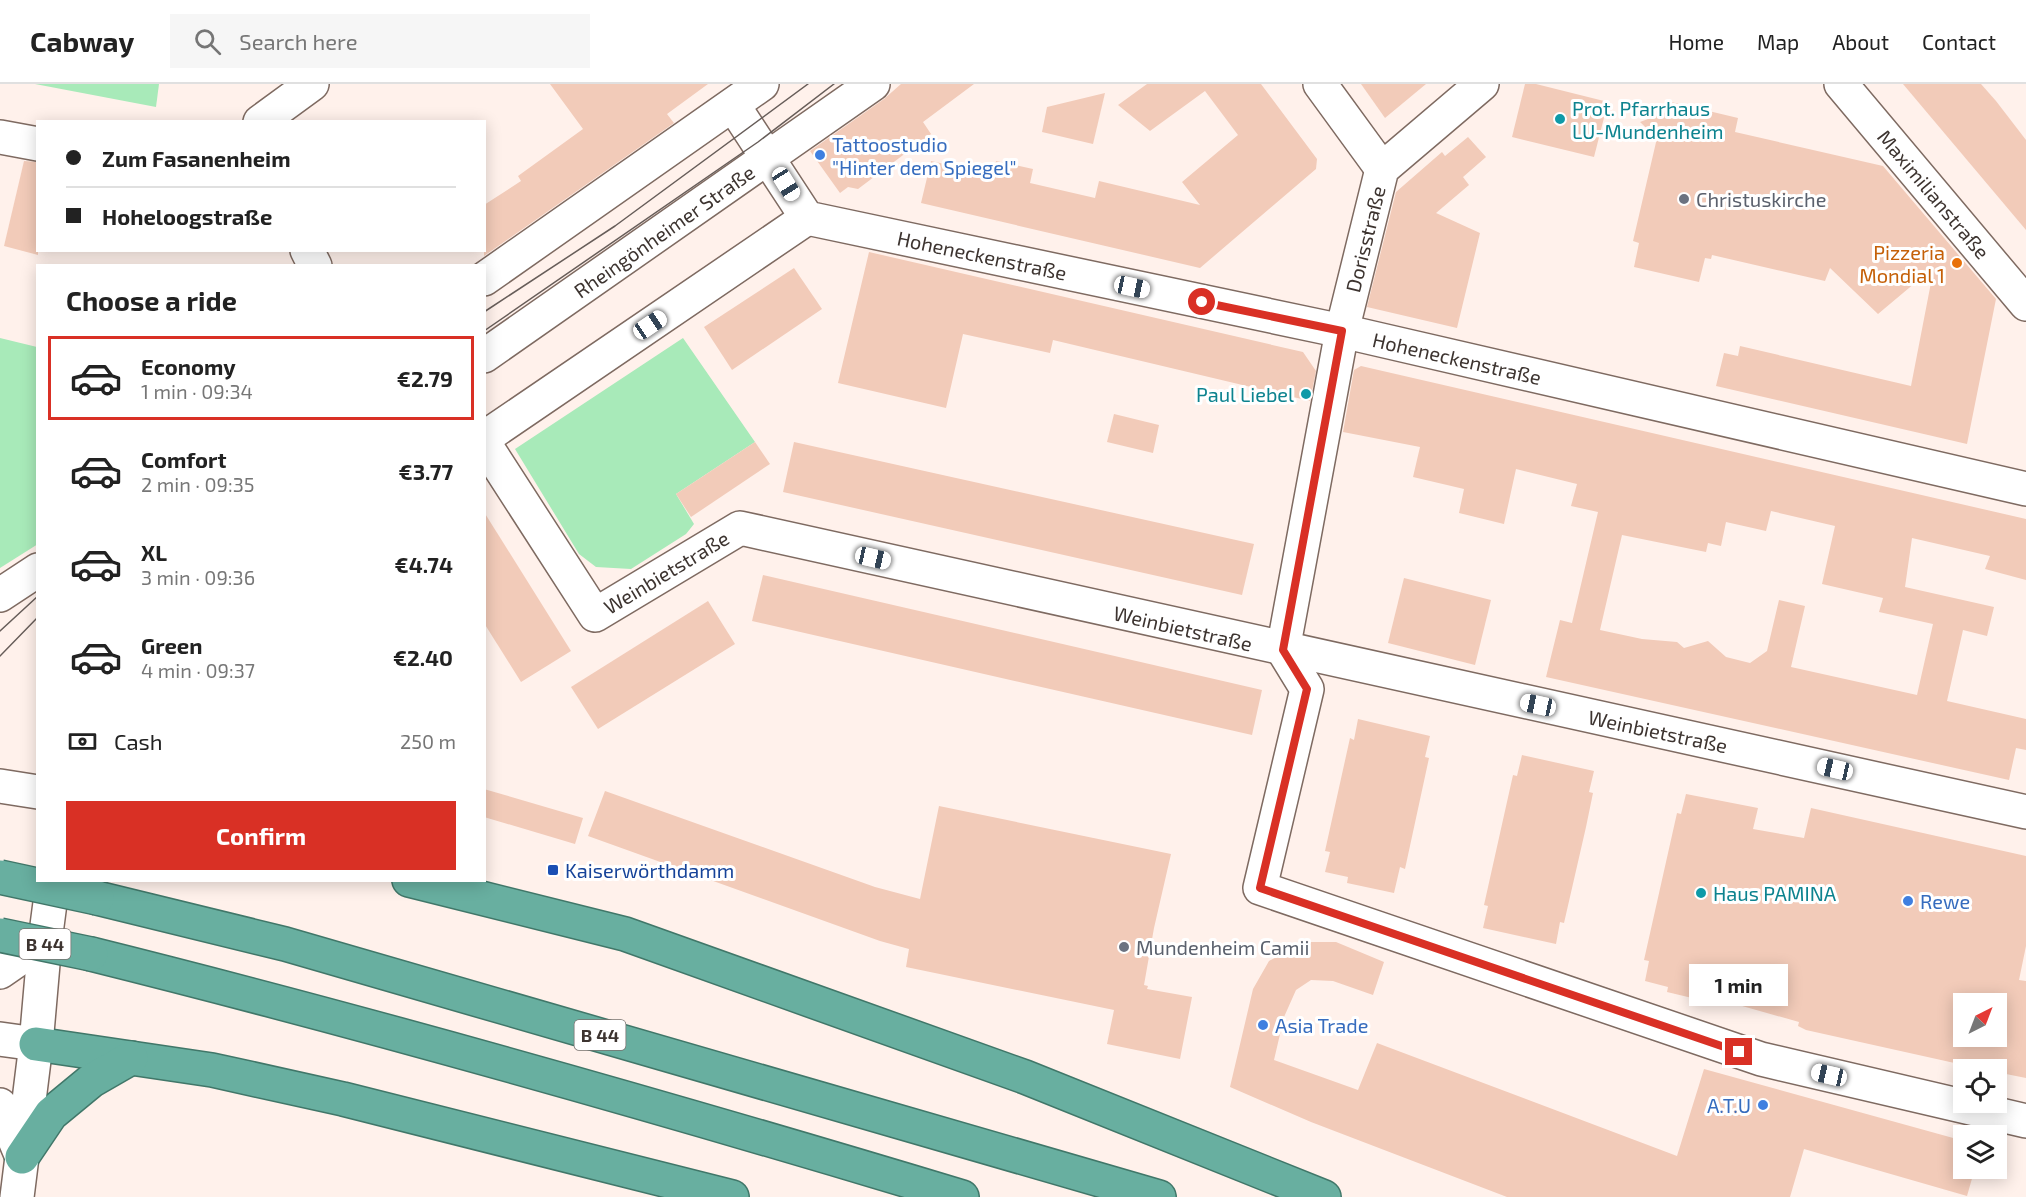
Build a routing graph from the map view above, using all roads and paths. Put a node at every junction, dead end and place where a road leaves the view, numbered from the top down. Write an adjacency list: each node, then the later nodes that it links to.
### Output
1 (762, 84): 7 (street)
2 (873, 84): 11 (street, Rheingönheimer Straße)
3 (1320, 84): 12 (street)
4 (1482, 84): 12 (street, Dorisstraße)
5 (1841, 84): 15 (street, Maximilianstraße)
6 (296, 89): 8 (street)
7 (733, 105): 11 (street); 14 (street)
8 (262, 120)
9 (0, 137): 10 (street)
10 (36, 144)
11 (769, 157): 13 (street); 17 (street, Rheingönheimer Straße)
12 (1382, 169): 16 (street, Dorisstraße)
13 (807, 218): 16 (street, Hoheneckenstraße); 18 (street)
14 (486, 278)
15 (2026, 304)
16 (1342, 331): 20 (street, Hoheneckenstraße); 23 (street, Dorisstraße)
17 (486, 356)
18 (486, 437)
19 (486, 446): 23 (street, Weinbietstraße)
20 (2026, 489)
21 (36, 571): 22 (street)
22 (0, 595)
23 (1283, 650): 26 (street, Weinbietstraße); 37 (street)
24 (0, 786): 25 (street)
25 (36, 792)
26 (2026, 812)
27 (0, 877): 42 (highway, B 44, bridge)
28 (53, 882): 31 (street)
29 (417, 882): 43 (highway)
30 (0, 935): 41 (highway, B 44, bridge)
31 (45, 941): 32 (street); 34 (street)
32 (0, 972)
33 (0, 1039): 34 (street)
34 (36, 1044): 35 (highway); 38 (street)
35 (131, 1058): 38 (highway); 40 (highway)
36 (0, 1105): 38 (street)
37 (2026, 1121)
38 (22, 1157): 39 (street)
39 (16, 1197)
40 (732, 1197)
41 (962, 1197)
42 (1159, 1197)
43 (1324, 1197)

